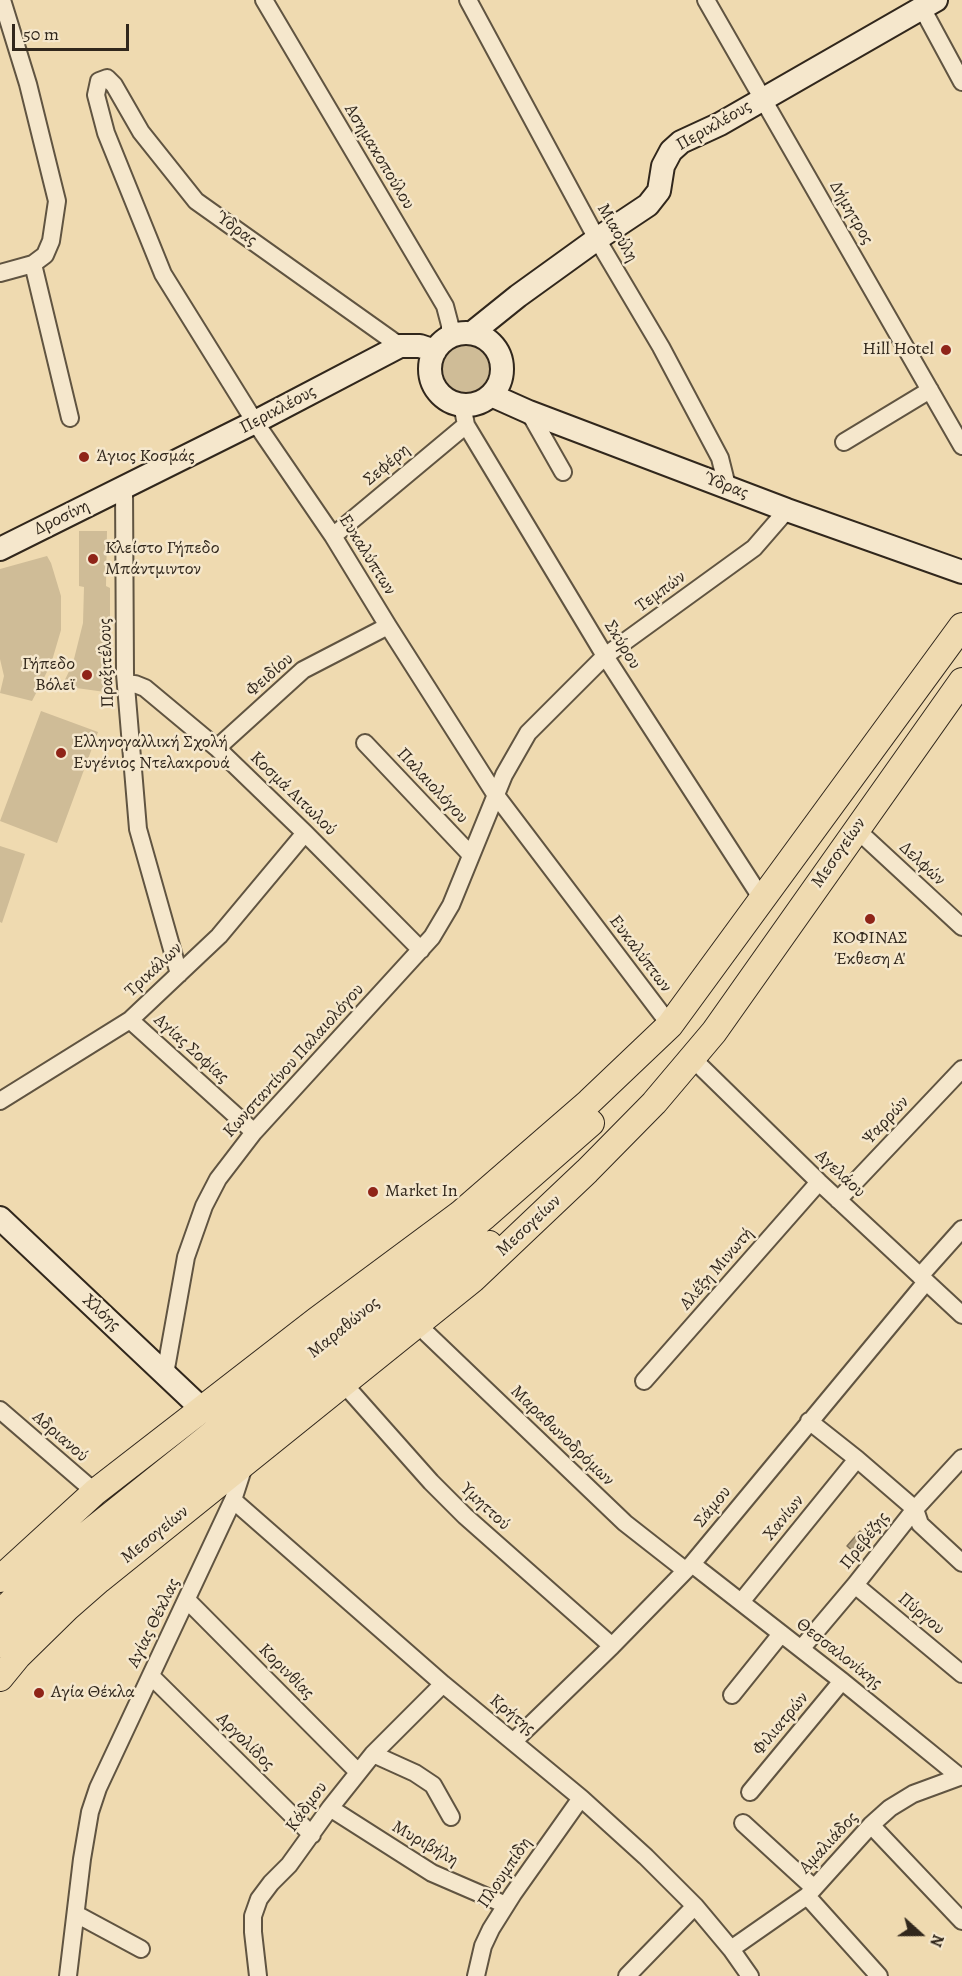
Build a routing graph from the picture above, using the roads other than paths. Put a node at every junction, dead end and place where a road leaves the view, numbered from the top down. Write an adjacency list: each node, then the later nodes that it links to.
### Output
1 (2, 0): 10 (street)
2 (264, 0): 12 (street, Ασημακοπούλου)
3 (468, 0): 9 (street, Μιαούλη)
4 (706, 0): 8 (street, Δήμητρος)
5 (929, 4): 7 (street); 8 (street, Περικλέους)
6 (106, 78): 13 (street, Ύδρας); 19 (street, Ευκαλύπτων)
7 (962, 82)
8 (763, 98): 9 (street, Περικλέους); 14 (street, Δήμητρος)
9 (597, 239): 12 (street, Περικλέους); 23 (street, Μιαούλη)
10 (33, 264): 11 (street); 18 (street)
11 (0, 273)
12 (453, 340): 13 (street); 15 (street); 17 (street)
13 (400, 346): 19 (street, Περικλέους)
14 (930, 390): 20 (street); 21 (street, Δήμητρος)
15 (491, 395): 16 (street, Ύδρας); 17 (street)
16 (529, 412): 22 (street); 23 (street, Ύδρας)
17 (464, 415): 26 (street, Σεφέρη); 31 (street, Σκύρου)
18 (70, 418)
19 (255, 422): 24 (street, Περικλέους); 26 (street, Ευκαλύπτων)
20 (844, 442)
21 (962, 446)
22 (563, 471)
23 (727, 486): 25 (street, Ύδρας)
24 (124, 488): 27 (street, Δροσίνη); 33 (street, Πραξιτέλους)
25 (787, 510): 28 (street, Ύδρας); 31 (street, Τεμπών)
26 (333, 536): 29 (street, Ευκαλύπτων)
27 (0, 549)
28 (962, 572)
29 (388, 626): 35 (street, Φειδίου); 36 (street, Ευκαλύπτων)
30 (962, 626): 40 (main road, Μεσογείων)
31 (605, 656): 36 (street, Τεμπών); 40 (street, Σκύρου)
32 (962, 681): 37 (main road, Μεσογείων)
33 (126, 684): 35 (street, Κοσμά Αιτωλού); 43 (street, Πραξιτέλους)
34 (365, 743): 39 (street, Παλαιολόγου)
35 (217, 748): 38 (street, Κοσμά Αιτωλού)
36 (495, 794): 39 (street, Κωνσταντίνου Παλαιολόγου); 45 (street, Ευκαλύπτων)
37 (856, 830): 41 (street, Δελφών); 46 (main road, Μεσογείων)
38 (305, 833): 42 (street, Κοσμά Αιτωλού); 43 (street, Τρικάλων)
39 (471, 855): 42 (street, Κωνσταντίνου Παλαιολόγου)
40 (762, 899): 45 (main road, Μεσογείων)
41 (962, 927)
42 (421, 950): 49 (street, Κωνσταντίνου Παλαιολόγου)
43 (179, 974): 44 (street, Τρικάλων)
44 (130, 1020): 48 (street, Τρικάλων); 49 (street, Αγίας Σοφίας)
45 (670, 1025): 61 (main road, Μεσογείων); 76 (main road, Μαραθώνος)
46 (693, 1059): 50 (main road, Μεσογείων); 51 (street, Αγελάου)
47 (962, 1070): 52 (street, Ψαρρών)
48 (0, 1101)
49 (254, 1132): 58 (street, Κωνσταντίνου Παλαιολόγου)
50 (587, 1171): 57 (main road, Μεσογείων); 78 (main road, Μαραθώνος)
51 (819, 1182): 52 (street, Αγελάου); 59 (street, Αλέξη Μινωτή)
52 (838, 1200): 55 (street, Αγελάου)
53 (0, 1218): 58 (street, Χλόης)
54 (962, 1229): 55 (street, Σάμου)
55 (923, 1279): 56 (street, Αγελάου); 63 (street, Σάμου)
56 (962, 1315)
57 (417, 1325): 60 (main road, Μεσογείων); 71 (street, Μαραθωνοδρόμων)
58 (165, 1374): 61 (street, Χλόης)
59 (644, 1381)
60 (344, 1384): 66 (main road, Μεσογείων); 79 (street, Υμηττού)
61 (202, 1409): 67 (main road, Μεσογείων)
62 (0, 1410): 67 (street, Αδριανού)
63 (809, 1422): 65 (street); 71 (street, Σάμου)
64 (962, 1458): 69 (street, Πρεβέζης)
65 (856, 1459): 69 (street); 75 (street, Χανίων)
66 (245, 1462): 68 (street, Αγίας Θέκλας); 83 (main road, Μεσογείων)
67 (95, 1492): 72 (main road, Μεσογείων)
68 (233, 1500): 74 (street, Αγίας Θέκλας); 85 (street, Κρήτης)
69 (915, 1509): 70 (street); 73 (street, Πρεβέζης)
70 (962, 1563)
71 (688, 1567): 75 (street, Θεσσαλονίκης); 79 (street, Σάμου)
72 (0, 1579)
73 (855, 1585): 80 (street, Πρεβέζης); 81 (street, Πύργου)
74 (188, 1600): 82 (street, Αγίας Θέκλας); 89 (street, Κορινθίας)
75 (741, 1602): 77 (street, Θεσσαλονίκης)
76 (0, 1613)
77 (781, 1634): 80 (street, Θεσσαλονίκης); 86 (street)
78 (0, 1644)
79 (612, 1646): 87 (street, Σάμου)
80 (801, 1649): 84 (street, Θεσσαλονίκης)
81 (962, 1674)
82 (151, 1676): 97 (street, Αργολίδος); 101 (street, Αγίας Θέκλας)
83 (0, 1678)
84 (842, 1681): 90 (street, Θεσσαλονίκης); 91 (street, Φιλιατρών)
85 (443, 1684): 87 (street, Κρήτης); 88 (street, Κάδμου)
86 (732, 1695)
87 (514, 1741): 92 (street, Κρήτης)
88 (373, 1754): 89 (street, Κάδμου); 94 (street)
89 (358, 1772): 93 (street, Κάδμου)
90 (961, 1777): 96 (street, Αμαλιάδος)
91 (750, 1792)
92 (580, 1798): 99 (street, Πλουμπίδη); 100 (street, Κρήτης)
93 (330, 1808): 97 (street, Κάδμου); 99 (street, Μυριβήλη)
94 (451, 1818)
95 (743, 1823): 98 (street)
96 (871, 1825): 98 (street, Αμαλιάδος); 102 (street)
97 (312, 1835): 106 (street, Κάδμου)
98 (810, 1892): 104 (street, Αμαλιάδος); 110 (street)
99 (506, 1905): 107 (street, Πλουμπίδη)
100 (695, 1906): 104 (street, Κρήτης); 108 (street)
101 (76, 1914): 103 (street); 105 (street, Αγίας Θέκλας)
102 (962, 1921)
103 (141, 1949)
104 (731, 1949): 109 (street, Κρήτης)
105 (68, 1976)
106 (258, 1976)
107 (476, 1976)
108 (627, 1976)
109 (750, 1976)
110 (879, 1976)

